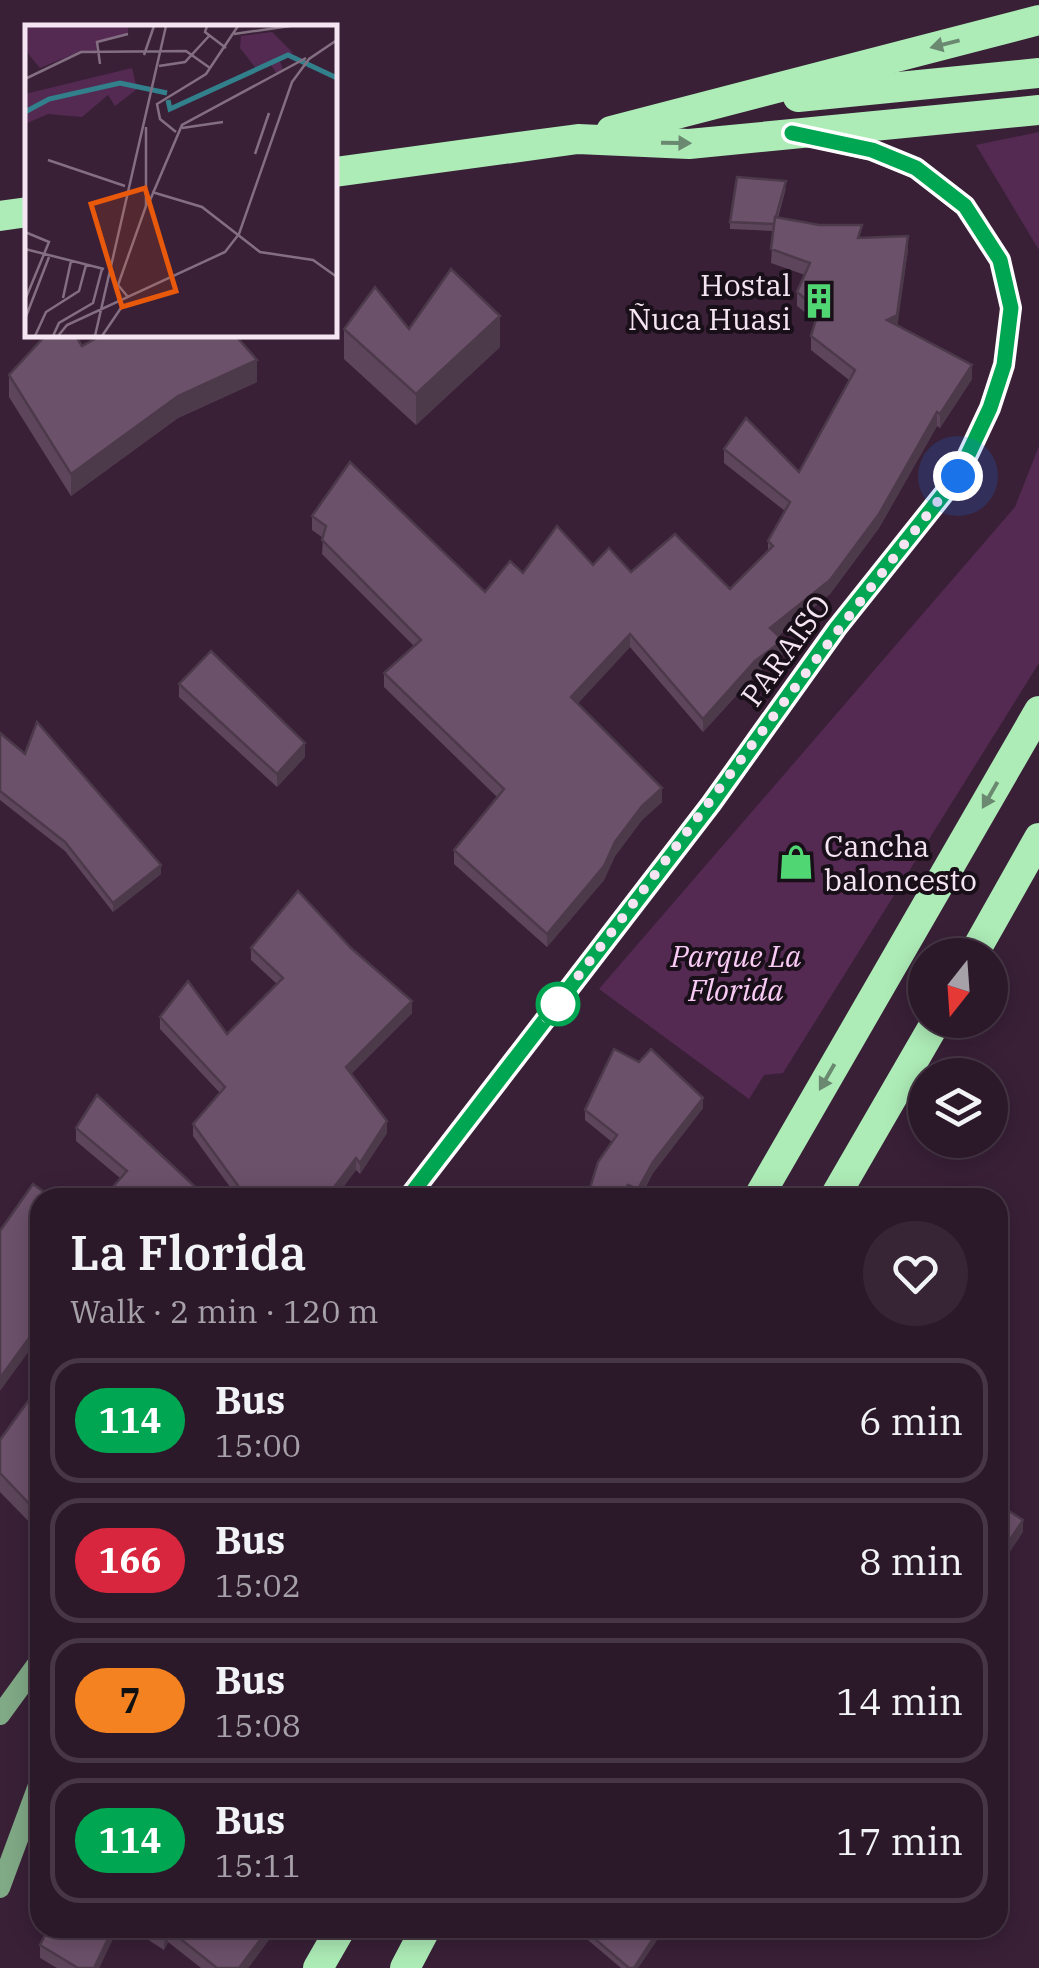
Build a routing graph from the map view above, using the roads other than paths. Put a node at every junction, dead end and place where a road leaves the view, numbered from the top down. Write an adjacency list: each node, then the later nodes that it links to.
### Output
1 (1039, 20): 3 (highway, one-way to 3)
2 (1039, 74): 3 (highway)
3 (703, 106): 6 (highway)
4 (1039, 110): 5 (highway)
5 (792, 133): 6 (highway, one-way to 5); 14 (main road, PARAISO)
6 (578, 139): 7 (highway)
7 (338, 172)
8 (25, 212): 9 (highway)
9 (0, 216)
10 (1039, 711): 15 (highway, one-way to 15)
11 (1039, 838): 12 (highway)
12 (983, 938)
13 (927, 1038): 16 (highway)
14 (416, 1188)
15 (764, 1188)
16 (840, 1188)
17 (30, 1674): 18 (main road)
18 (0, 1714)
19 (30, 1807): 20 (main road)
20 (0, 1888)
21 (335, 1938): 23 (highway)
22 (420, 1938): 24 (highway)
23 (318, 1968)
24 (404, 1968)

